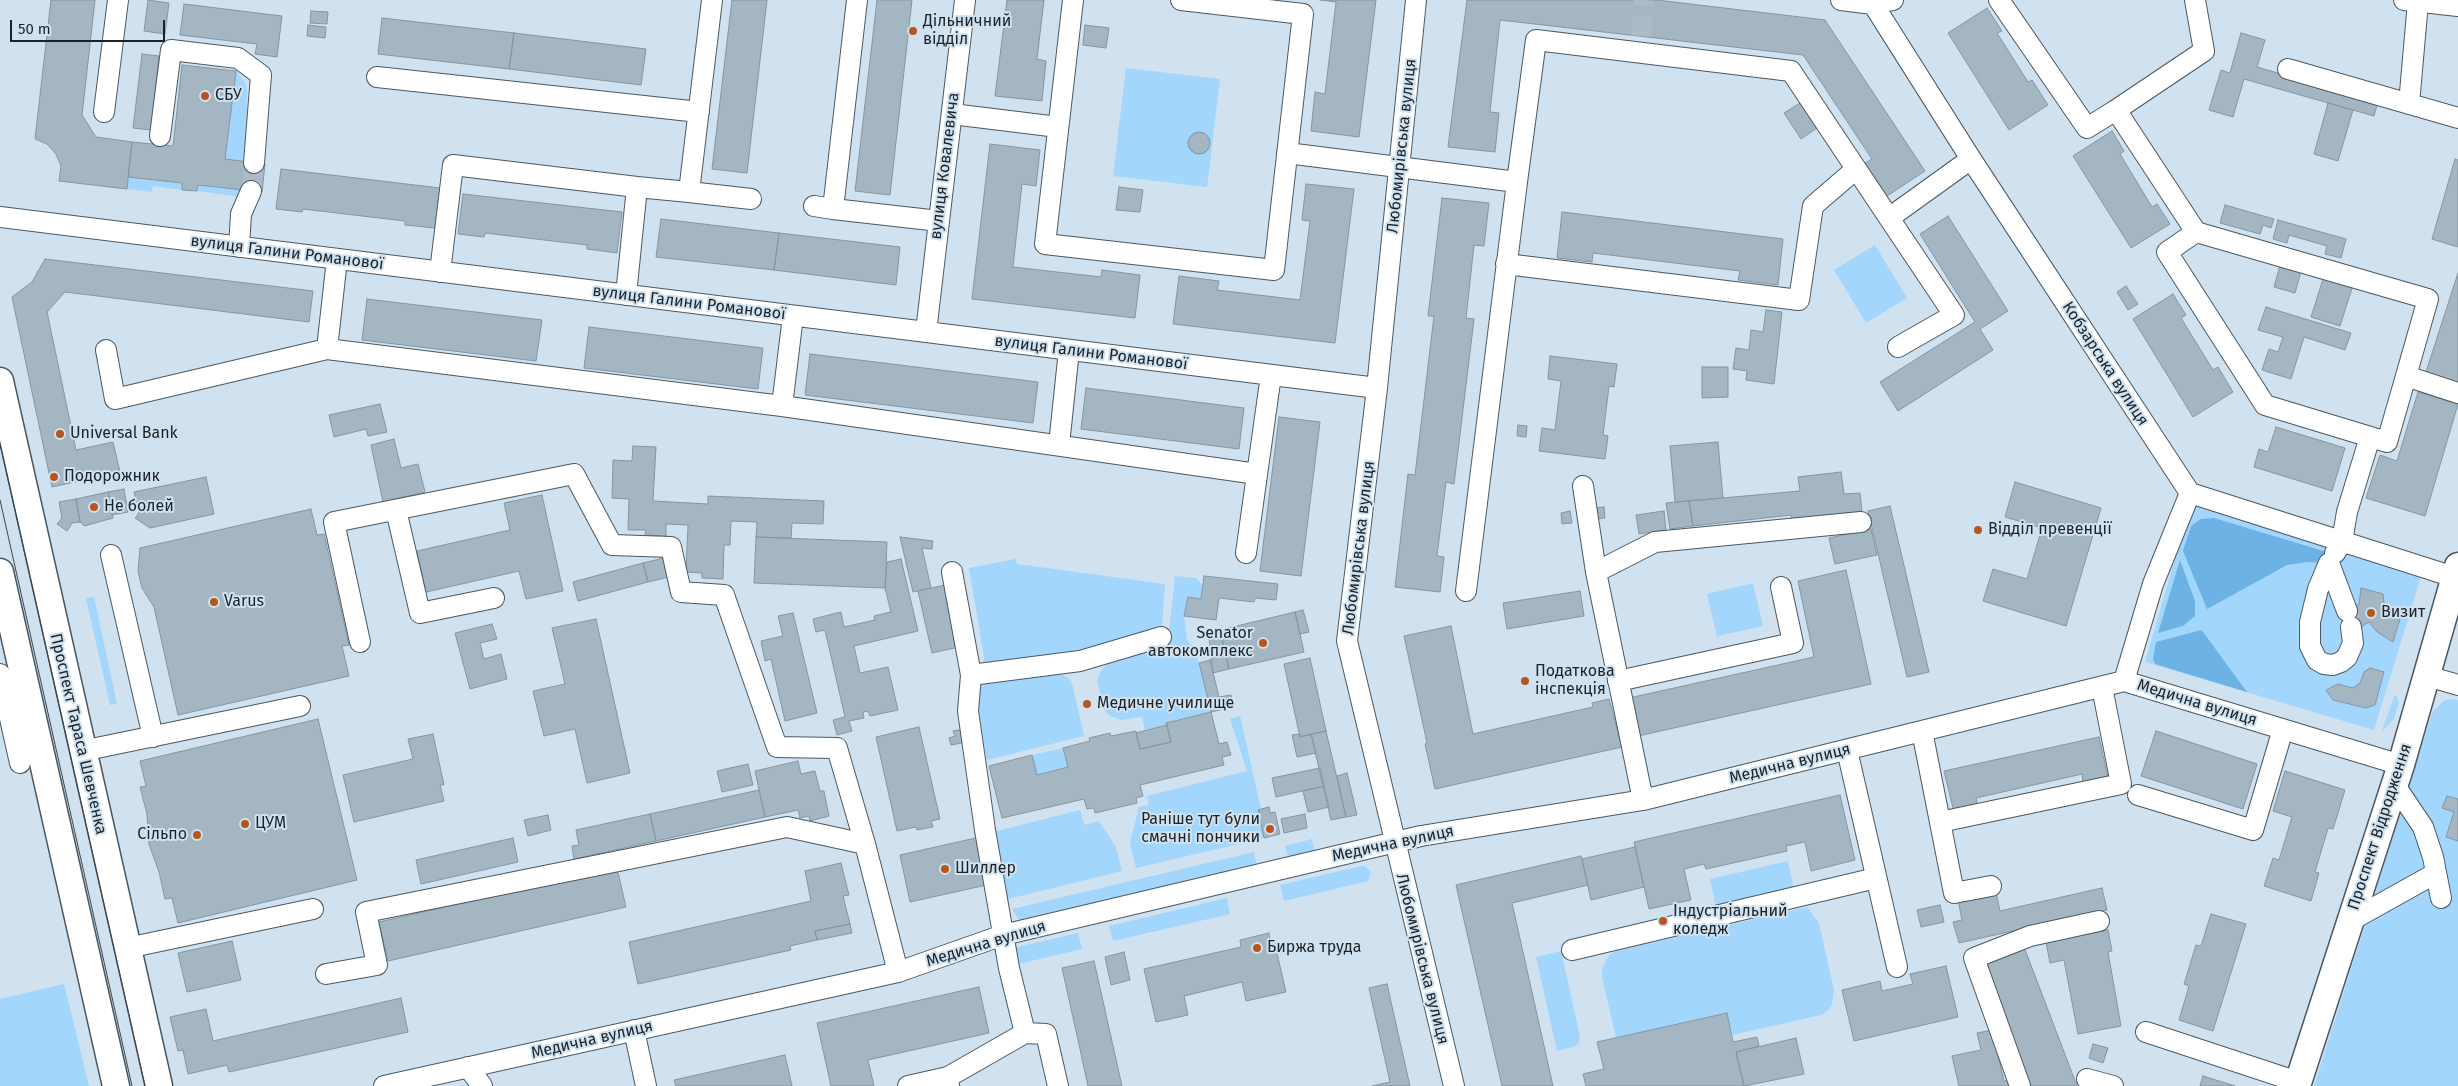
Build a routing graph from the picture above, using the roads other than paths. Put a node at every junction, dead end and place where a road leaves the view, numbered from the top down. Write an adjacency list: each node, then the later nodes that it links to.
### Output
1 (118, 0): 19 (street)
2 (712, 0): 20 (street)
3 (857, 0): 37 (street)
4 (965, 0): 21 (street, вулиця Ковалевича)
5 (1073, 0): 23 (street)
6 (1187, 0): 25 (street)
7 (1416, 0): 28 (street, Любомирівська вулиця)
8 (1841, 0): 13 (street)
9 (1893, 0): 13 (street)
10 (1999, 0): 18 (street)
11 (2195, 0): 18 (street)
12 (2411, 1): 14 (street); 17 (street)
13 (1873, 2): 26 (street, Кобзарська вулиця)
14 (2458, 6)
15 (2288, 69): 17 (street)
16 (377, 76): 20 (street)
17 (2409, 104): 22 (street)
18 (2116, 110): 38 (street)
19 (104, 112)
20 (699, 112): 33 (street)
21 (952, 114): 23 (street); 37 (street, вулиця Ковалевича)
22 (2458, 118)
23 (1058, 127): 25 (street)
24 (160, 136): 27 (street)
25 (1287, 153): 28 (street)
26 (1971, 159): 36 (street); 60 (street, Кобзарська вулиця)
27 (254, 163)
28 (1401, 166): 30 (street); 53 (street, Любомирівська вулиця)
29 (1856, 169): 30 (street); 36 (street); 41 (street)
30 (1516, 182): 41 (street)
31 (638, 187): 33 (street); 42 (street); 43 (street)
32 (251, 191): 39 (street)
33 (689, 192): 34 (street)
34 (751, 199)
35 (0, 217): 39 (street, вулиця Галини Романової)
36 (1889, 218): 46 (street)
37 (939, 221): 45 (street, вулиця Ковалевича)
38 (2196, 232): 51 (street); 56 (street)
39 (239, 247): 40 (street, вулиця Галини Романової)
40 (337, 259): 42 (street, вулиця Галини Романової); 47 (street)
41 (1506, 264): 72 (street)
42 (440, 272): 43 (street, вулиця Галини Романової)
43 (626, 295): 44 (street, вулиця Галини Романової)
44 (792, 316): 45 (street, вулиця Галини Романової); 55 (street)
45 (926, 332): 49 (street, вулиця Галини Романової)
46 (1898, 347)
47 (327, 349): 48 (street); 55 (street)
48 (106, 350)
49 (1069, 350): 50 (street, вулиця Галини Романової); 57 (street)
50 (1271, 375): 53 (street, вулиця Галини Романової); 58 (street)
51 (2406, 376): 54 (street); 56 (street)
52 (0, 381): 88 (main road, Проспект Тараса Шевченка)
53 (1377, 388): 94 (street, Любомирівська вулиця)
54 (2458, 393)
55 (782, 406): 57 (street)
56 (2370, 437): 63 (street)
57 (1059, 446): 58 (street)
58 (1257, 474): 64 (street)
59 (1583, 486): 69 (street)
60 (2190, 494): 63 (street); 80 (street)
61 (396, 510): 73 (street); 75 (street); 95 (street)
62 (1860, 522): 69 (street)
63 (2342, 542): 66 (street); 70 (street)
64 (1246, 553)
65 (111, 555): 86 (street)
66 (2329, 563): 66 (street)
67 (0, 572): 116 (main road)
68 (952, 572): 77 (street)
69 (1596, 572): 79 (street)
70 (2456, 572): 78 (main road, Проспект Відродження)
71 (1781, 587): 79 (street)
72 (1466, 591)
73 (494, 598)
74 (1161, 636): 77 (street)
75 (360, 642)
76 (0, 674): 89 (street)
77 (972, 675): 103 (street)
78 (2427, 676): 81 (street); 90 (main road, Проспект Відродження)
79 (1618, 681): 92 (street)
80 (2124, 681): 82 (street, Медична вулиця); 84 (street, Медична вулиця)
81 (2458, 685)
82 (2102, 687): 85 (street, Медична вулиця); 93 (street)
83 (300, 706): 86 (street)
84 (2284, 729): 90 (street, Медична вулиця); 91 (street)
85 (1922, 731): 87 (street, Медична вулиця); 93 (street)
86 (153, 736): 88 (street)
87 (1847, 750): 92 (street, Медична вулиця); 97 (street)
88 (82, 751): 104 (main road, Проспект Тараса Шевченка)
89 (20, 763)
90 (2398, 774): 96 (street); 101 (main road, Проспект Відродження)
91 (2138, 795)
92 (1643, 800): 94 (street, Медична вулиця)
93 (1940, 822): 98 (street)
94 (1394, 842): 103 (street, Медична вулиця); 123 (street, Любомирівська вулиця)
95 (866, 844): 107 (street); 108 (street)
96 (2436, 873): 99 (street); 101 (street)
97 (1876, 878): 105 (street); 106 (street)
98 (1991, 886)
99 (2441, 898)
100 (313, 909): 104 (street)
101 (2350, 920): 115 (main road, Проспект Відродження)
102 (2099, 921): 124 (street)
103 (1003, 935): 107 (street, Медична вулиця); 111 (street)
104 (127, 948): 117 (main road, Проспект Тараса Шевченка)
105 (1572, 950)
106 (1897, 967)
107 (898, 972): 109 (street, Медична вулиця)
108 (326, 974)
109 (634, 1030): 112 (street, Медична вулиця); 120 (street)
110 (2146, 1032): 115 (street)
111 (1025, 1033): 114 (street); 122 (street)
112 (468, 1068): 118 (street, Медична вулиця); 119 (street)
113 (2087, 1079): 125 (street)
114 (949, 1082): 121 (street)
115 (2297, 1084)
116 (116, 1086)
117 (159, 1086)
118 (384, 1086)
119 (482, 1086)
120 (646, 1086)
121 (908, 1086)
122 (1058, 1086)
123 (1454, 1086)
124 (2020, 1086)
125 (2113, 1086)

